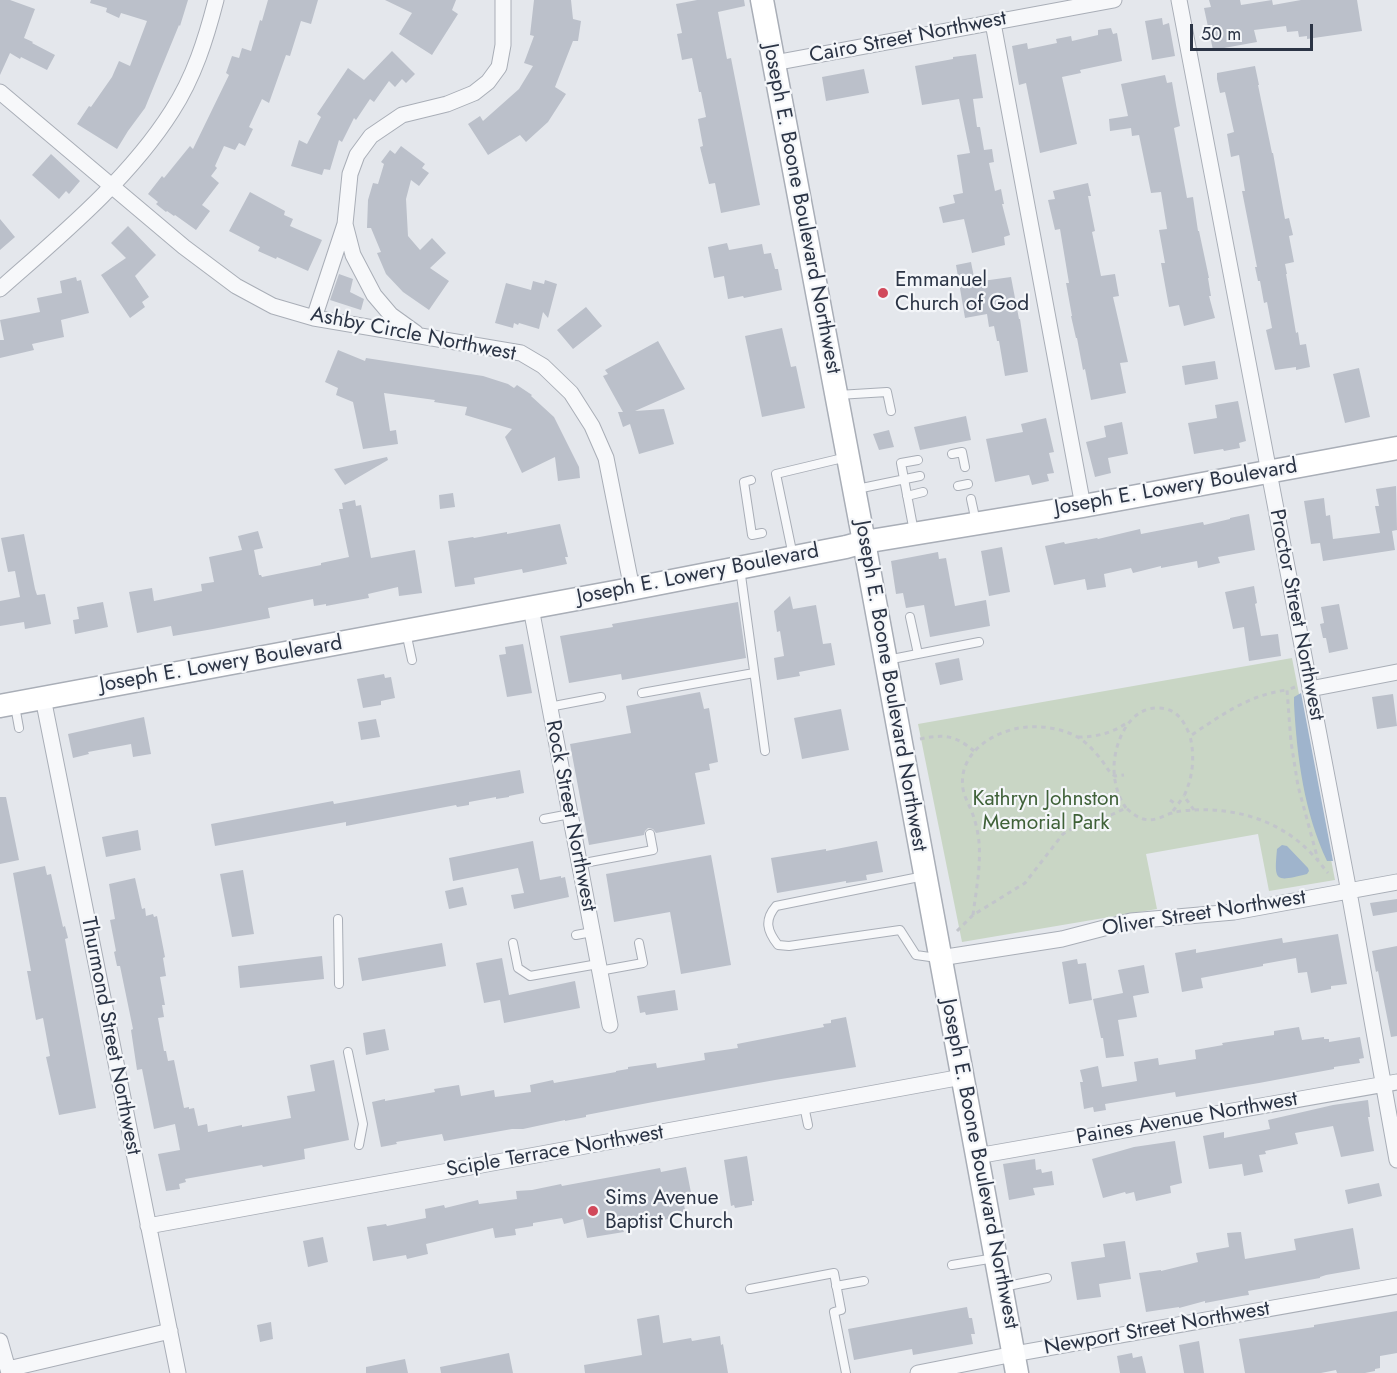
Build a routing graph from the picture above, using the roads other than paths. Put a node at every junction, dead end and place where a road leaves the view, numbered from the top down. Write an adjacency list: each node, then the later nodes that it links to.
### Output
1 (216, 0): 9 (street)
2 (503, 0): 10 (street)
3 (762, 0): 7 (main road, Joseph E. Boone Boulevard Northwest)
4 (1114, 0): 6 (street, Cairo Street Northwest)
5 (1179, 0): 21 (street, Proctor Street Northwest)
6 (993, 22): 7 (street, Cairo Street Northwest); 31 (street)
7 (774, 63): 14 (main road, Joseph E. Boone Boulevard Northwest)
8 (0, 92): 9 (street, Ashby Circle Northwest)
9 (112, 186): 11 (street); 12 (street, Ashby Circle Northwest)
10 (345, 224): 12 (street); 13 (street)
11 (0, 289)
12 (315, 318): 13 (street, Ashby Circle Northwest)
13 (418, 334): 38 (street, Ashby Circle Northwest)
14 (837, 396): 15 (lane); 18 (main road, Joseph E. Boone Boulevard Northwest)
15 (891, 411)
16 (1397, 448): 21 (main road, Joseph E. Lowery Boulevard)
17 (952, 454): 20 (lane)
18 (848, 456): 27 (main road, Joseph E. Boone Boulevard Northwest); 36 (lane)
19 (918, 460): 23 (lane)
20 (964, 467)
21 (1268, 471): 31 (main road, Joseph E. Lowery Boulevard); 48 (street, Proctor Street Northwest)
22 (920, 476): 23 (lane)
23 (904, 479): 27 (lane); 29 (lane)
24 (751, 480): 33 (lane)
25 (968, 484): 26 (lane)
26 (958, 486)
27 (854, 490): 35 (main road, Joseph E. Boone Boulevard Northwest)
28 (923, 492): 29 (lane)
29 (908, 496): 34 (lane)
30 (971, 499): 32 (lane)
31 (1083, 506): 32 (main road, Joseph E. Lowery Boulevard)
32 (976, 523): 34 (main road, Joseph E. Lowery Boulevard)
33 (762, 533)
34 (915, 534): 35 (main road, Joseph E. Lowery Boulevard)
35 (864, 542): 36 (main road, Joseph E. Lowery Boulevard); 45 (main road, Joseph E. Boone Boulevard Northwest)
36 (793, 556): 37 (main road, Joseph E. Lowery Boulevard)
37 (740, 567): 38 (main road, Joseph E. Lowery Boulevard); 47 (lane)
38 (632, 589): 39 (main road, Joseph E. Lowery Boulevard)
39 (531, 608): 41 (main road, Joseph E. Lowery Boulevard); 53 (street, Rock Street Northwest)
40 (910, 617): 43 (lane)
41 (406, 631): 44 (lane); 51 (main road, Joseph E. Lowery Boulevard)
42 (980, 642): 43 (lane)
43 (918, 654): 45 (lane)
44 (412, 660)
45 (885, 660): 60 (main road, Joseph E. Boone Boulevard Northwest)
46 (1397, 672): 48 (street)
47 (754, 673): 49 (lane); 55 (lane)
48 (1304, 687): 62 (street, Proctor Street Northwest)
49 (642, 693)
50 (601, 697): 53 (lane)
51 (43, 698): 52 (main road, Joseph E. Lowery Boulevard); 80 (street, Thurmond Street Northwest)
52 (7, 704): 54 (lane)
53 (549, 707): 56 (street, Rock Street Northwest)
54 (19, 728)
55 (765, 751)
56 (570, 814): 57 (lane); 59 (street, Rock Street Northwest)
57 (544, 819)
58 (650, 834): 59 (lane)
59 (579, 864): 64 (street, Rock Street Northwest)
60 (925, 876): 68 (main road, Joseph E. Boone Boulevard Northwest); 68 (lane)
61 (1397, 882): 62 (street, Oliver Street Northwest)
62 (1349, 892): 68 (street, Oliver Street Northwest); 74 (street, Proctor Street Northwest)
63 (338, 919): 70 (lane)
64 (592, 932): 65 (lane); 69 (street, Rock Street Northwest)
65 (576, 936)
66 (513, 943): 69 (lane)
67 (639, 943): 69 (lane)
68 (940, 958): 73 (main road, Joseph E. Boone Boulevard Northwest)
69 (599, 968): 71 (street, Rock Street Northwest)
70 (339, 984)
71 (610, 1024)
72 (348, 1052): 77 (lane)
73 (962, 1077): 75 (street, Sciple Terrace Northwest); 78 (main road, Joseph E. Boone Boulevard Northwest)
74 (1390, 1083): 78 (street, Paines Avenue Northwest); 79 (street, Proctor Street Northwest)
75 (804, 1106): 76 (lane); 80 (street, Sciple Terrace Northwest)
76 (808, 1125)
77 (359, 1145)
78 (977, 1156): 81 (main road, Joseph E. Boone Boulevard Northwest)
79 (1397, 1160)
80 (148, 1226): 89 (street, Thurmond Street Northwest)
81 (996, 1258): 82 (lane); 87 (main road, Joseph E. Boone Boulevard Northwest)
82 (952, 1265)
83 (1047, 1278): 87 (lane)
84 (864, 1281): 85 (lane)
85 (836, 1286): 88 (lane); 94 (lane)
86 (1397, 1286): 91 (street, Newport Street Northwest)
87 (1002, 1287): 91 (main road, Joseph E. Boone Boulevard Northwest)
88 (750, 1289)
89 (170, 1331): 92 (street); 93 (street, Thurmond Street Northwest)
90 (0, 1341): 92 (street)
91 (1016, 1364): 95 (street, Newport Street Northwest)
92 (8, 1371)
93 (178, 1373)
94 (846, 1373)
95 (918, 1373)

